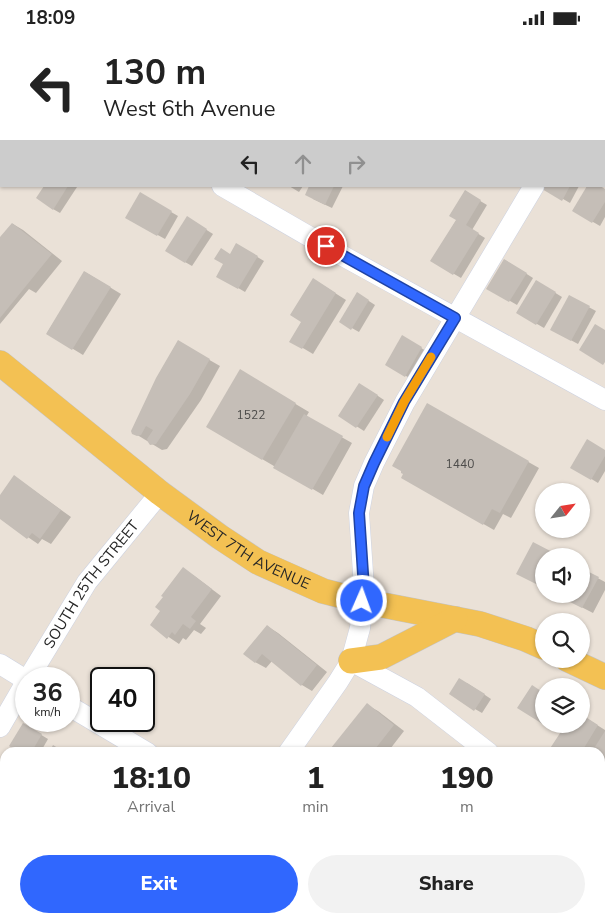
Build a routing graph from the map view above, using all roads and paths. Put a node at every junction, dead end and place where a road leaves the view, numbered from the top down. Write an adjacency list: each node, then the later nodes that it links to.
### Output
1 (224, 187): 3 (street)
2 (533, 187): 3 (street)
3 (455, 318): 5 (street); 7 (street)
4 (0, 363): 6 (main road, WEST 7TH AVENUE)
5 (605, 400)
6 (160, 493): 7 (main road, WEST 7TH AVENUE); 12 (street, SOUTH 25TH STREET)
7 (362, 601): 8 (main road, WEST 7TH AVENUE); 10 (street)
8 (455, 619): 9 (main road, WEST 7TH AVENUE); 10 (main road)
9 (535, 643)
10 (351, 661): 20 (street); 21 (street)
11 (0, 664): 14 (street)
12 (35, 667)
13 (586, 668): 15 (main road)
14 (15, 673)
15 (605, 677)
16 (15, 701): 18 (street, SOUTH 25TH STREET)
17 (80, 713): 19 (street)
18 (0, 727)
19 (138, 747)
20 (292, 747)
21 (481, 747)

